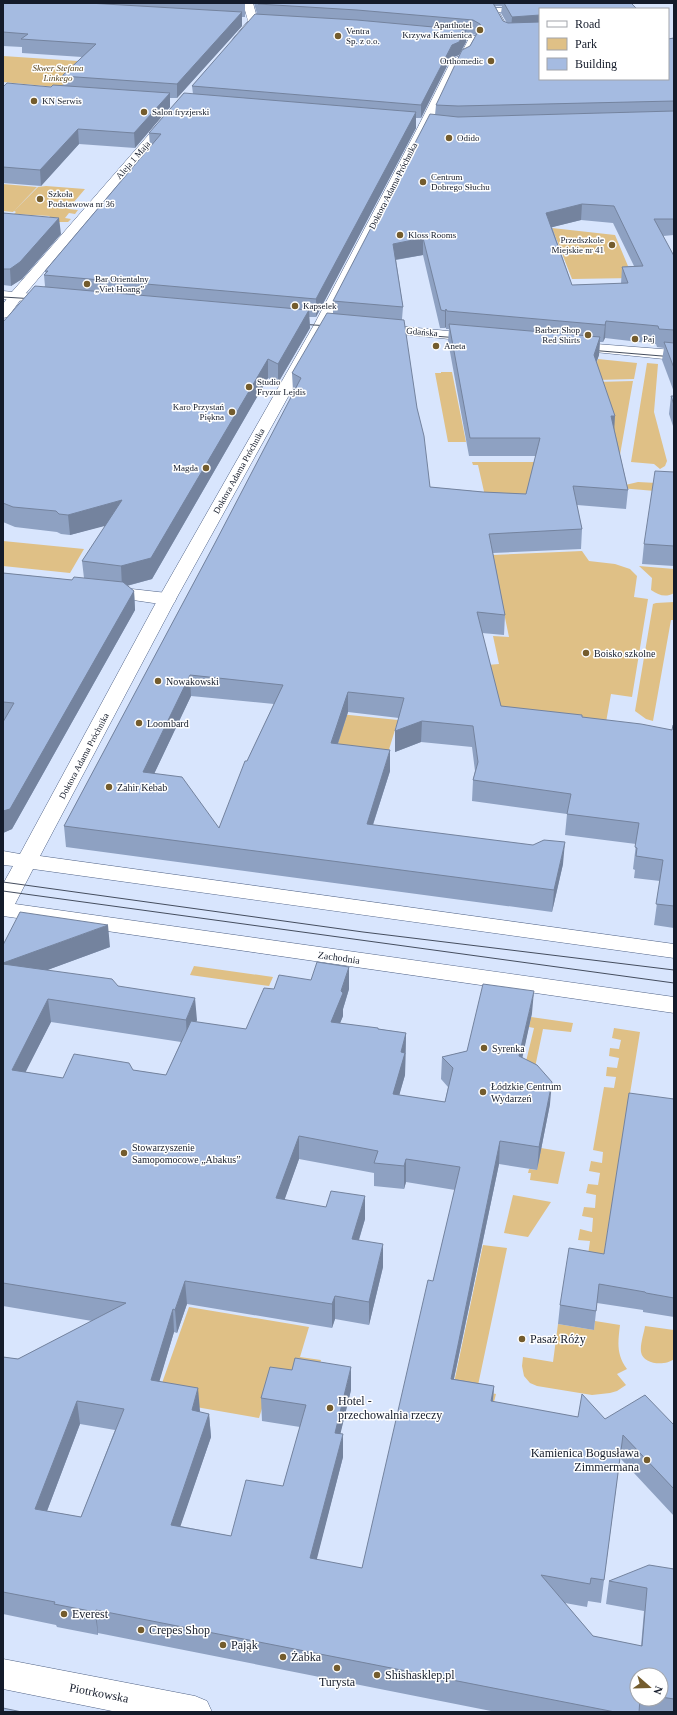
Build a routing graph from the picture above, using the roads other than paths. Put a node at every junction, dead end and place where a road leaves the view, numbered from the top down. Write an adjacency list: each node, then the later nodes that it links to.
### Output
1 (248, 3): 6 (street)
2 (489, 3): 4 (lane)
3 (533, 8): 4 (lane)
4 (494, 10): 8 (lane)
5 (237, 21): 6 (street)
6 (252, 22): 7 (street); 10 (street)
7 (266, 23)
8 (539, 32)
9 (427, 34): 13 (street, Doktora Adama Próchnika)
10 (230, 48)
11 (175, 111): 14 (street, Aleja 1 Maja)
12 (410, 124): 13 (street)
13 (431, 125): 22 (street, Doktora Adama Próchnika)
14 (10, 296): 15 (street); 16 (street, Aleja 1 Maja)
15 (68, 301)
16 (3, 314)
17 (364, 327): 18 (street, Gdańska)
18 (493, 339)
19 (557, 345): 20 (street)
20 (674, 355)
21 (86, 589): 22 (street)
22 (167, 599): 24 (street, Doktora Adama Próchnika)
23 (3, 858): 24 (street)
24 (27, 862): 25 (street, Doktora Adama Próchnika); 27 (street)
25 (3, 905)
26 (3, 909): 28 (street, Zachodnia)
27 (674, 951)
28 (674, 1005)
29 (3, 1674): 30 (street, Piotrkowska)
30 (194, 1712)

